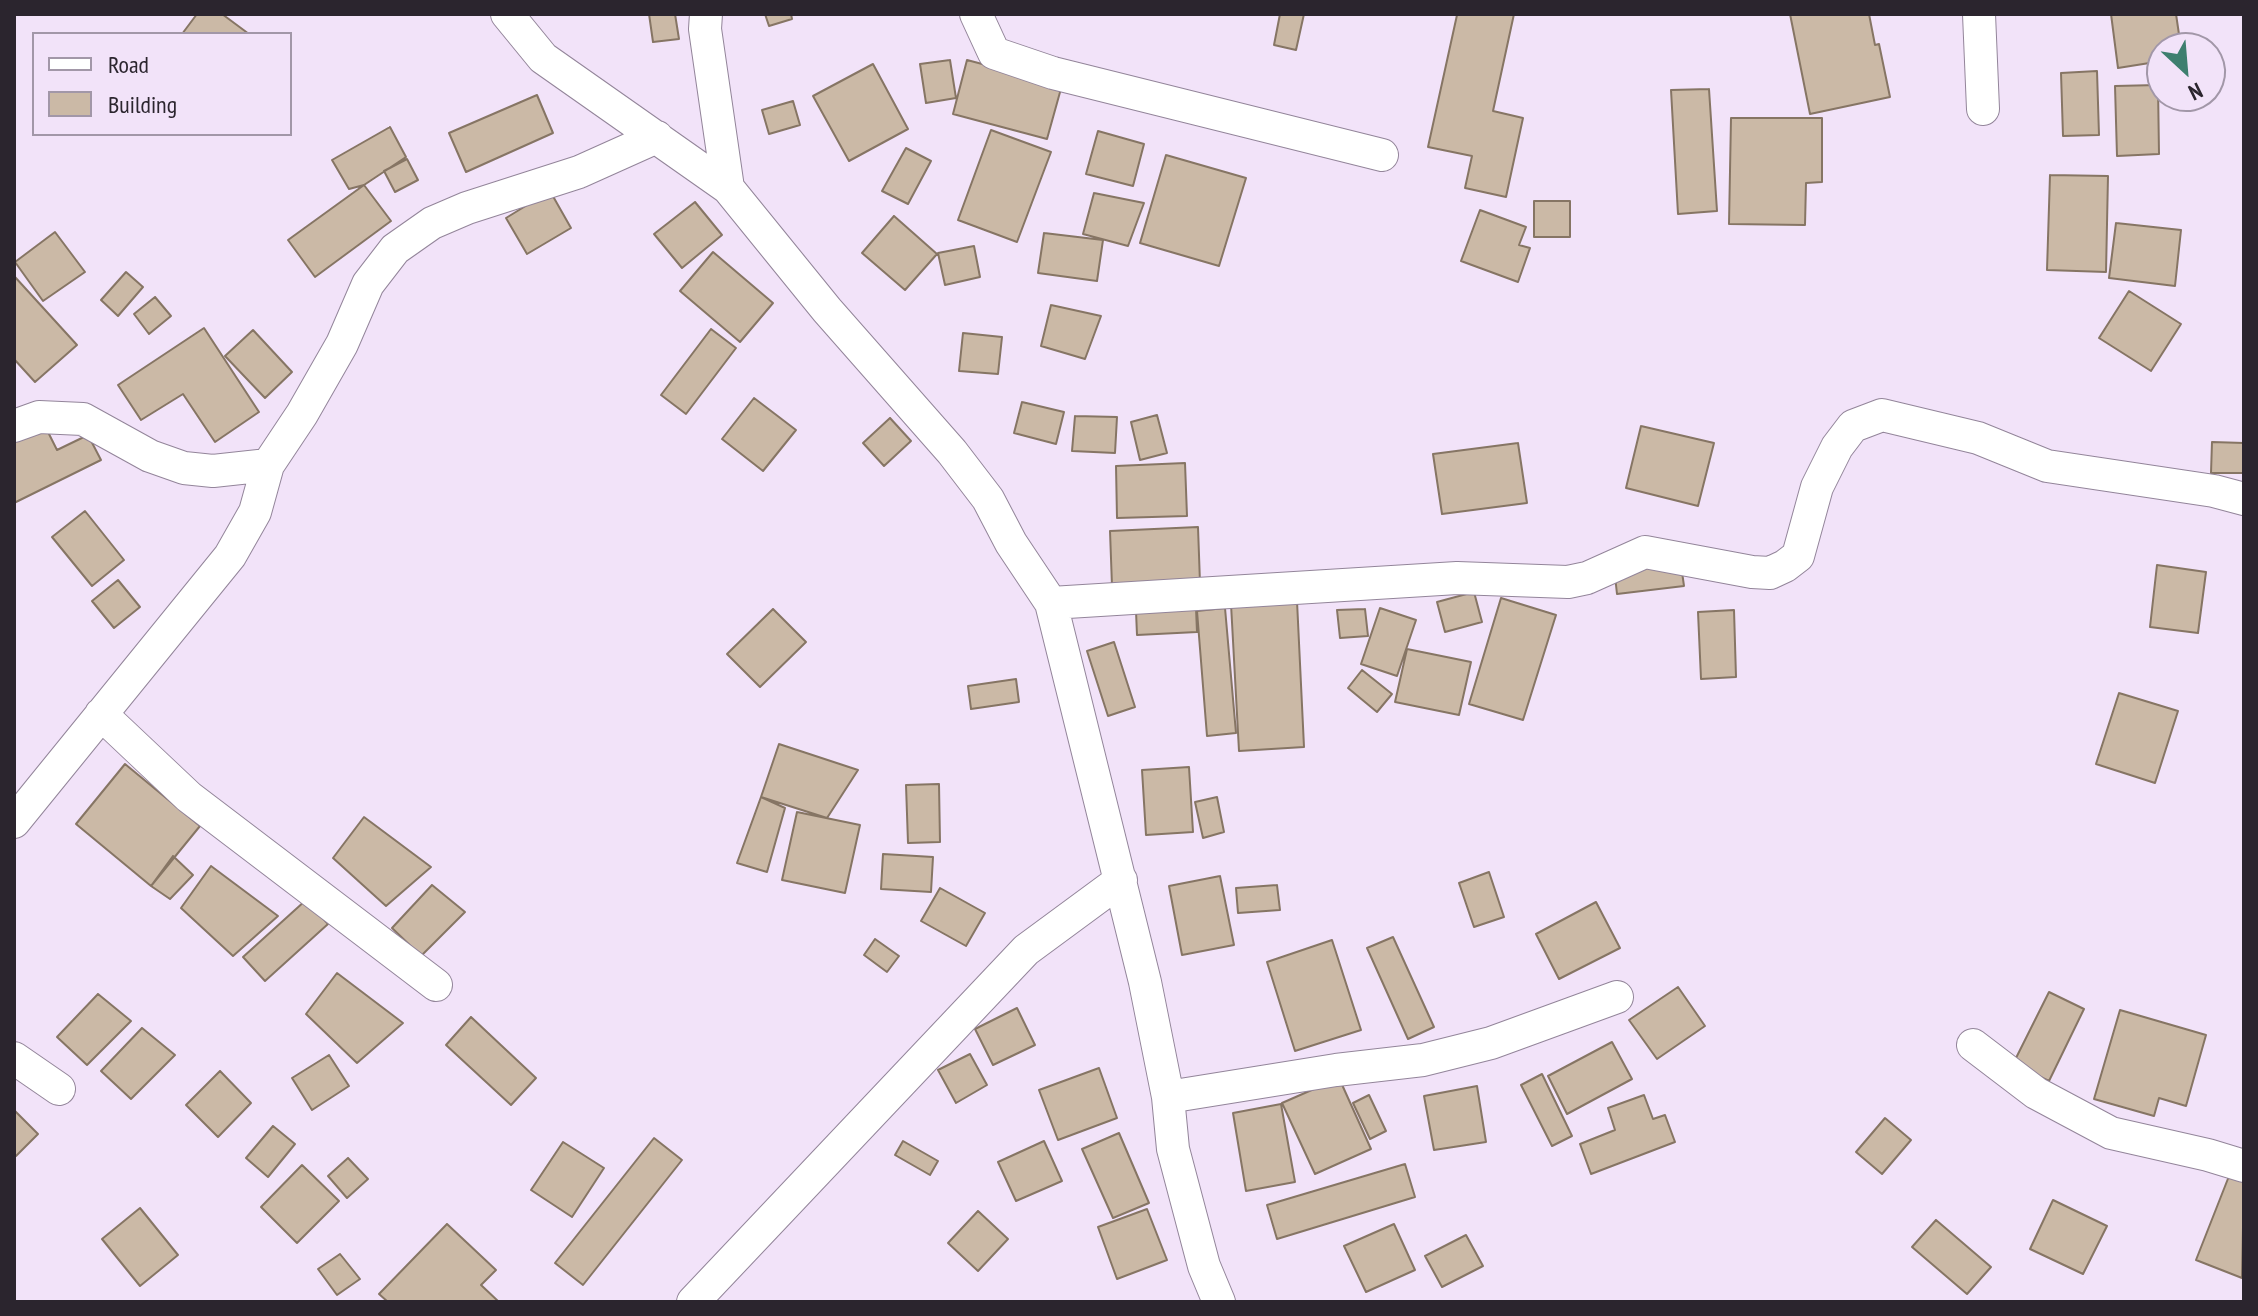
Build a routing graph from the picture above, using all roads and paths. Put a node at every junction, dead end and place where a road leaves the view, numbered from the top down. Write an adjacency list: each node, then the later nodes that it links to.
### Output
1 (507, 14): 6 (street)
2 (706, 14): 8 (street)
3 (976, 14): 7 (street)
4 (1979, 14): 5 (street)
5 (1983, 109)
6 (657, 137): 8 (street); 10 (street)
7 (1382, 155)
8 (728, 188): 12 (street)
9 (14, 426): 10 (street)
10 (268, 465): 13 (street)
11 (2244, 499): 12 (street)
12 (1051, 603): 15 (street)
13 (101, 714): 14 (street); 16 (street)
14 (14, 822)
15 (1121, 880): 21 (street); 23 (street)
16 (436, 985)
17 (1617, 997): 21 (street)
18 (1973, 1045): 22 (street)
19 (14, 1058): 20 (street)
20 (59, 1089)
21 (1168, 1097): 24 (street)
22 (2244, 1166)
23 (693, 1302)
24 (1219, 1302)

